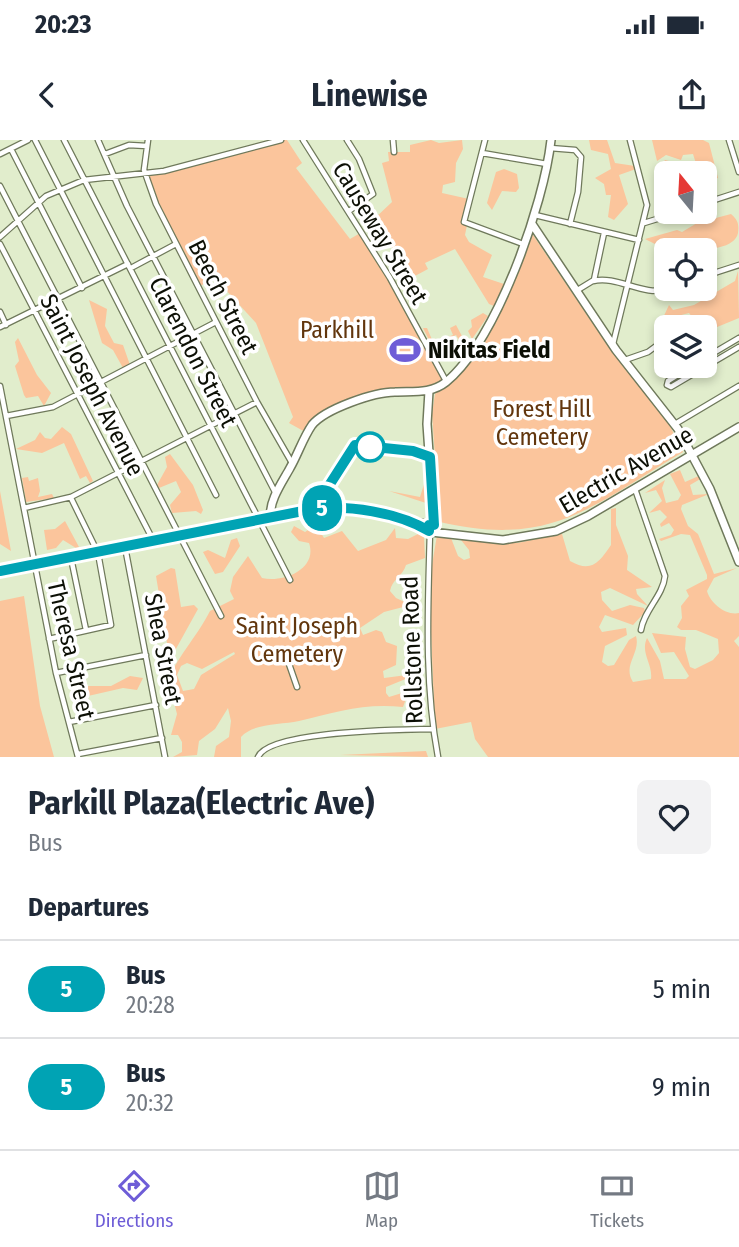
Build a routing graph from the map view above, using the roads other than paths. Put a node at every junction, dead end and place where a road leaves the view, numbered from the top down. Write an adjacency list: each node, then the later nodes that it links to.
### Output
1 (28, 140): 14 (street)
2 (35, 140): 25 (street)
3 (64, 140): 23 (street, Clarendon Street)
4 (98, 140): 18 (street)
5 (277, 140): 21 (street)
6 (303, 140): 29 (street, Causeway Street)
7 (347, 140): 29 (street)
8 (393, 140): 15 (street)
9 (485, 140): 16 (street)
10 (630, 140): 33 (street)
11 (729, 140): 20 (street)
12 (148, 143): 18 (street); 21 (street, Beech Street)
13 (550, 144): 19 (main road); 35 (street)
14 (10, 149): 17 (street); 28 (street)
15 (394, 152)
16 (482, 153): 19 (street); 41 (street)
17 (0, 154)
18 (105, 154): 22 (street)
19 (548, 164): 30 (main road)
20 (739, 172)
21 (145, 173): 22 (street); 40 (street, Beech Street)
22 (116, 176): 23 (street); 42 (street)
23 (84, 180): 25 (street); 44 (street, Clarendon Street)
24 (0, 186): 32 (street)
25 (60, 189): 28 (street); 46 (street)
26 (739, 192): 27 (street)
27 (718, 199)
28 (38, 202): 32 (street); 49 (street)
29 (349, 211): 70 (street, Causeway Street)
30 (535, 215): 34 (main road); 35 (street)
31 (654, 220): 33 (street)
32 (18, 221): 37 (street); 52 (street)
33 (644, 223): 38 (street)
34 (531, 224): 41 (main road); 50 (main road)
35 (570, 224): 36 (street)
36 (604, 233): 38 (street); 47 (street)
37 (0, 237)
38 (639, 240): 48 (street)
39 (0, 244): 54 (street, Saint Joseph Avenue)
40 (176, 244): 42 (street); 55 (street, Beech Street)
41 (523, 244): 70 (main road)
42 (153, 256): 44 (street); 57 (street)
43 (739, 265): 45 (street)
44 (129, 266): 46 (street); 60 (street, Clarendon Street)
45 (717, 272)
46 (105, 276): 49 (street); 64 (street)
47 (593, 282): 48 (street); 50 (street)
48 (628, 285): 51 (street); 59 (street)
49 (82, 288): 52 (street)
50 (576, 292): 59 (main road)
51 (654, 292)
52 (59, 300): 54 (street); 69 (street)
53 (0, 312): 56 (street)
54 (35, 312): 56 (street); 74 (street, Saint Joseph Avenue)
55 (216, 323): 57 (street); 75 (street, Beech Street)
56 (3, 326)
57 (194, 335): 60 (street); 76 (street)
58 (739, 338): 63 (street)
59 (613, 345): 66 (main road)
60 (170, 346): 64 (street); 79 (street, Clarendon Street)
61 (739, 347): 65 (street)
62 (654, 348): 66 (street)
63 (717, 351)
64 (147, 358): 69 (street); 81 (street)
65 (717, 359)
66 (624, 361): 78 (main road)
67 (672, 378): 68 (street)
68 (683, 378)
69 (101, 382): 74 (street); 83 (street)
70 (446, 382): 73 (main road)
71 (0, 386): 77 (street, Theresa Street)
72 (739, 386): 78 (street)
73 (429, 390): 84 (main road); 93 (main road, Rollstone Road)
74 (78, 394): 77 (street); 85 (street, Saint Joseph Avenue)
75 (257, 402): 76 (street); 84 (street, Beech Street)
76 (234, 414): 79 (street); 88 (street)
77 (6, 416): 90 (street, Theresa Street)
78 (675, 424): 82 (main road)
79 (211, 426): 81 (street); 92 (street, Clarendon Street)
80 (739, 427): 82 (main road, Electric Avenue)
81 (188, 438): 83 (street); 87 (street)
82 (691, 455): 86 (main road, Electric Avenue); 99 (main road)
83 (142, 461): 85 (street); 94 (street)
84 (293, 463): 88 (main road)
85 (118, 474): 89 (street); 95 (street, Saint Joseph Avenue)
86 (635, 489): 93 (main road, Electric Avenue); 105 (street)
87 (216, 495)
88 (276, 496): 91 (main road)
89 (71, 497): 90 (street); 97 (street)
90 (24, 508): 100 (street, Theresa Street)
91 (271, 517): 92 (main road, Electric Avenue); 93 (main road, Electric Avenue)
92 (259, 520): 94 (main road, Electric Avenue); 102 (street, Clarendon Street)
93 (432, 528): 113 (street, Rollstone Road)
94 (179, 536): 95 (main road, Electric Avenue); 103 (street)
95 (153, 541): 96 (main road, Electric Avenue)
96 (125, 547): 97 (main road, Electric Avenue); 107 (street, Shea Street)
97 (98, 552): 98 (main road, Electric Avenue); 104 (street)
98 (71, 558): 100 (main road, Electric Avenue); 104 (street)
99 (739, 562)
100 (34, 564): 101 (main road, Electric Avenue); 106 (street, Theresa Street)
101 (0, 571)
102 (290, 580)
103 (221, 616)
104 (86, 630): 106 (street)
105 (641, 631)
106 (49, 639): 109 (street, Theresa Street)
107 (146, 655): 109 (street); 111 (street, Shea Street)
108 (289, 664): 110 (street)
109 (56, 673): 112 (street, Theresa Street)
110 (297, 687)
111 (156, 705): 112 (street); 114 (street, Shea Street)
112 (69, 722): 115 (street, Theresa Street)
113 (432, 729): 117 (street); 118 (street, Rollstone Road)
114 (162, 738): 115 (street); 116 (street, Shea Street)
115 (78, 755)
116 (165, 757)
117 (258, 757)
118 (438, 757)

